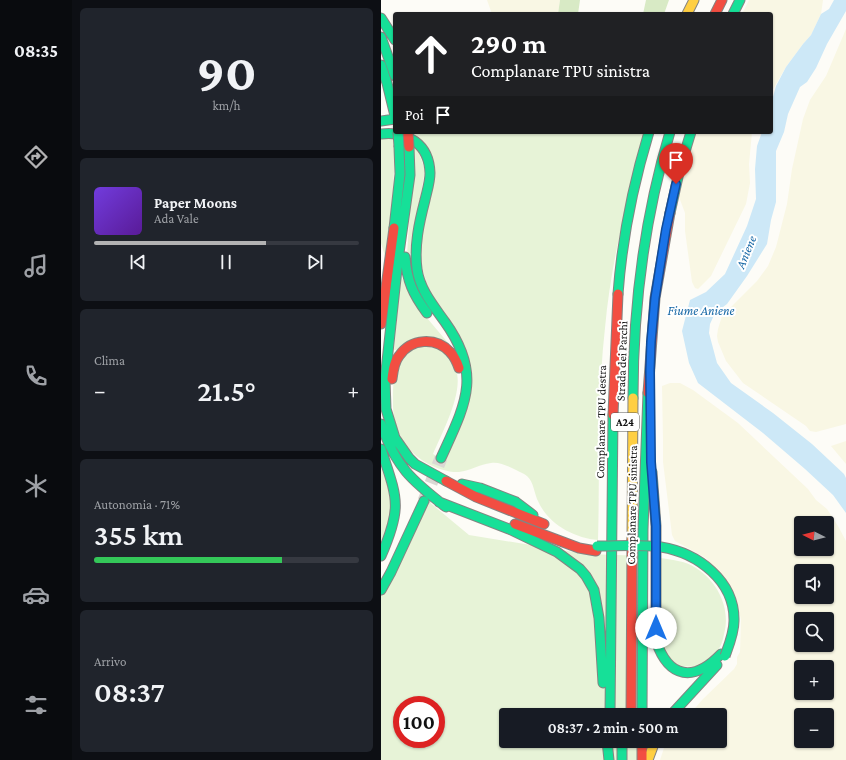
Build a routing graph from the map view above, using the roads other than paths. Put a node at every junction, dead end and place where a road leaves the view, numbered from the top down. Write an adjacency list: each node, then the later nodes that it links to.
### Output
1 (694, 0): 6 (highway)
2 (701, 0): 7 (highway)
3 (714, 0): 8 (highway)
4 (722, 0): 9 (highway)
5 (741, 0): 10 (highway)
6 (688, 12)
7 (695, 12)
8 (709, 12)
9 (716, 12)
10 (735, 12)
11 (381, 18): 13 (highway)
12 (381, 37): 15 (highway)
13 (393, 37)
14 (381, 65): 16 (highway)
15 (393, 70)
16 (393, 107)
17 (393, 119): 18 (highway)
18 (381, 121)
19 (393, 132): 20 (highway)
20 (381, 134)
21 (398, 134): 34 (highway, bridge)
22 (404, 134): 36 (highway)
23 (408, 134): 31 (highway, bridge)
24 (648, 134): 51 (highway, Complanare TPU destra)
25 (662, 134): 29 (highway, Strada dei Parchi / A24)
26 (669, 134): 29 (highway, Strada dei Parchi / A24)
27 (674, 134): 29 (highway)
28 (690, 134): 37 (highway, Complanare TPU sinistra)
29 (648, 191): 30 (highway, Strada dei Parchi / A24); 53 (highway, Strada dei Parchi / A24)
30 (642, 208)
31 (403, 231): 36 (highway); 38 (highway)
32 (634, 254): 52 (highway, Strada dei Parchi / A24)
33 (381, 257): 34 (highway)
34 (383, 309): 35 (highway)
35 (381, 324)
36 (464, 358): 38 (highway)
37 (650, 370): 49 (highway); 54 (highway, Complanare TPU sinistra)
38 (385, 422): 40 (highway); 45 (highway)
39 (381, 449): 46 (highway)
40 (412, 481): 41 (highway); 45 (highway)
41 (439, 502): 42 (highway); 44 (highway)
42 (477, 526)
43 (490, 531): 44 (highway)
44 (546, 548): 50 (highway)
45 (597, 549): 49 (highway, bridge)
46 (381, 556)
47 (381, 577): 48 (highway)
48 (381, 590)
49 (723, 655): 55 (highway)
50 (605, 708)
51 (610, 708)
52 (623, 708)
53 (631, 708)
54 (642, 708)
55 (678, 708)
56 (609, 748): 61 (highway)
57 (623, 748): 62 (highway)
58 (631, 748): 63 (highway)
59 (642, 748): 64 (highway)
60 (652, 748): 65 (highway)
61 (609, 760)
62 (622, 760)
63 (630, 760)
64 (642, 760)
65 (648, 760)

